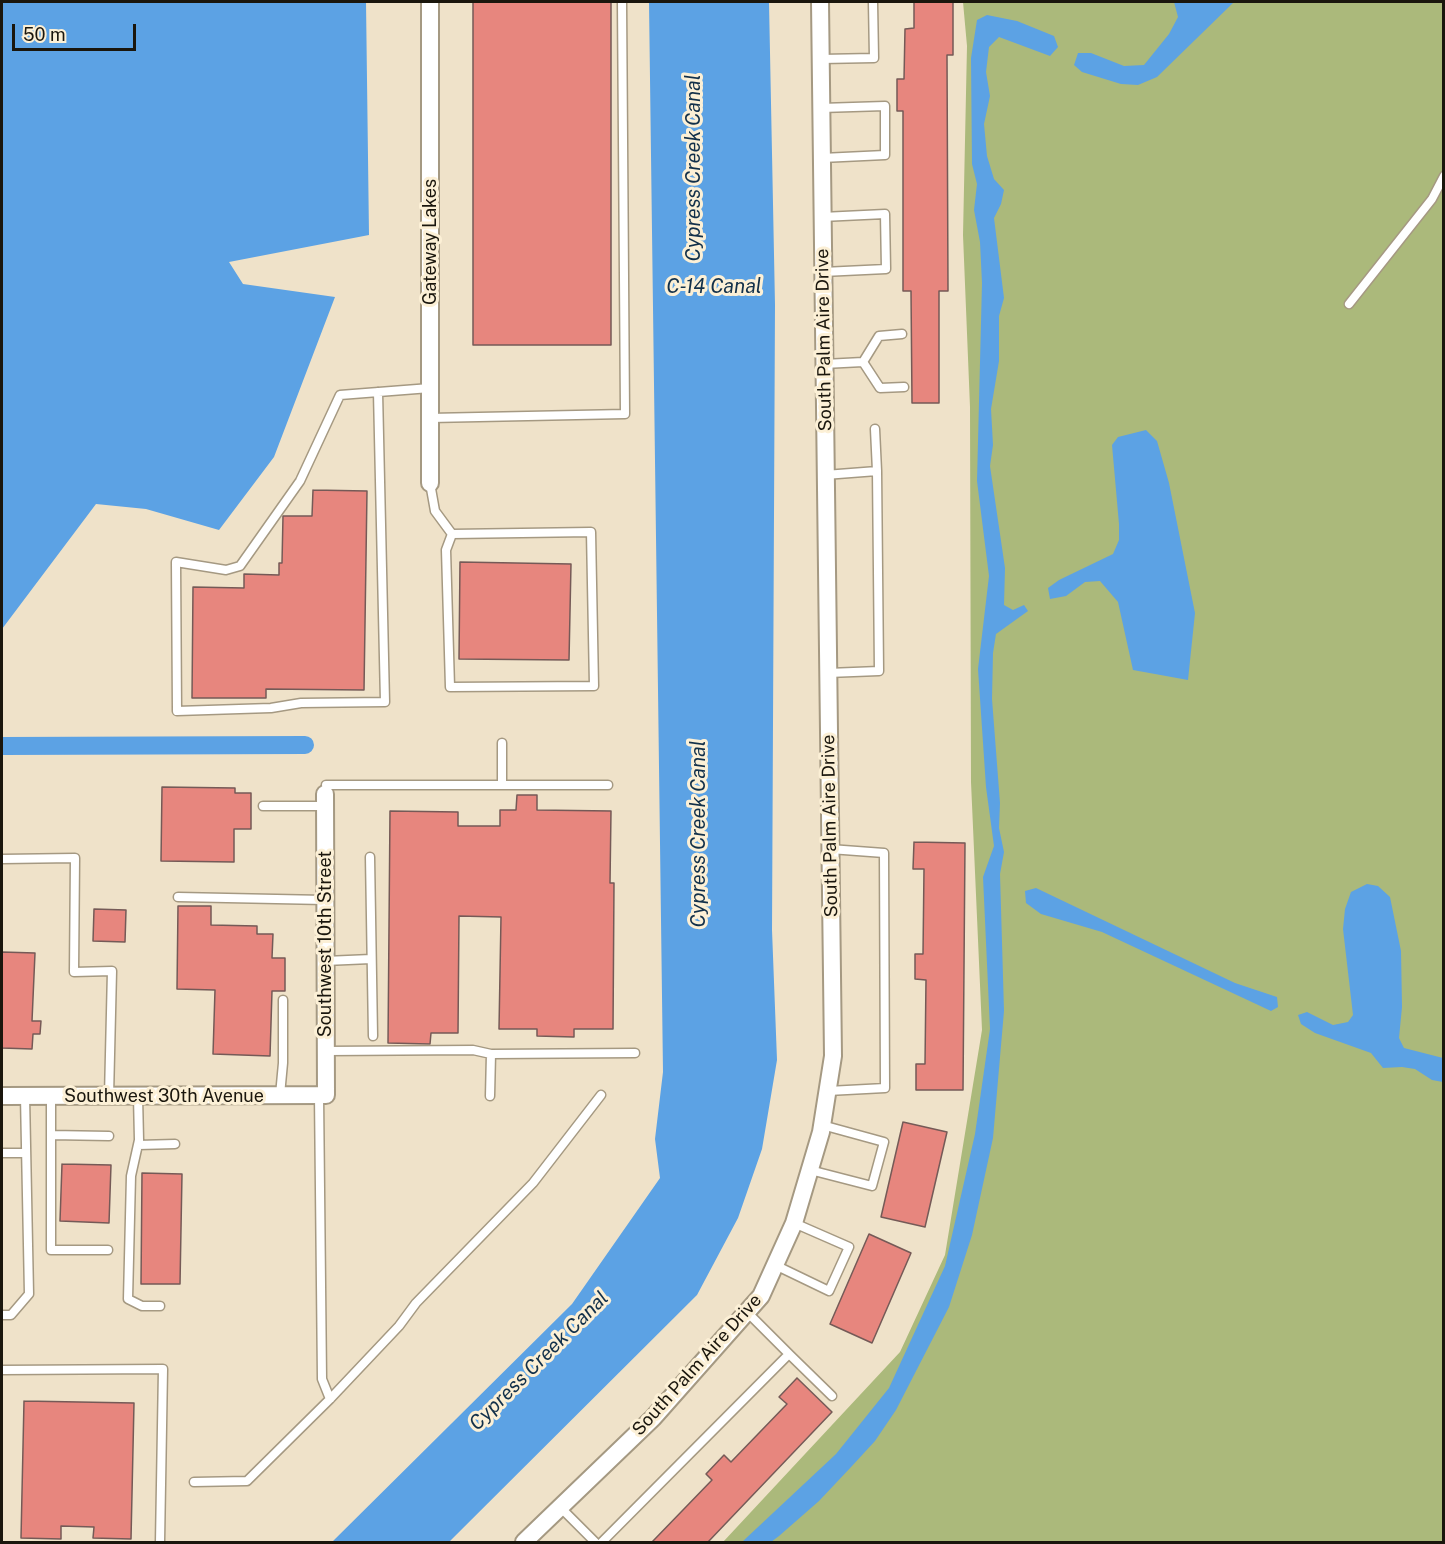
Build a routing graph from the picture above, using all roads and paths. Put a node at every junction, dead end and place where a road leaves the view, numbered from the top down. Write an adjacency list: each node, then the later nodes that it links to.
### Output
1 (430, 2): 16 (street, Gateway Lakes)
2 (622, 2): 18 (lane)
3 (820, 2): 5 (street, South Palm Aire Drive)
4 (873, 2): 5 (lane)
5 (821, 59): 6 (street, South Palm Aire Drive)
6 (821, 108): 7 (street, South Palm Aire Drive); 7 (lane)
7 (822, 158): 9 (street, South Palm Aire Drive)
8 (1443, 176): 11 (lane)
9 (822, 217): 10 (street, South Palm Aire Drive); 10 (lane)
10 (823, 272): 14 (street, South Palm Aire Drive)
11 (1349, 304)
12 (902, 334): 13 (lane)
13 (863, 362): 14 (lane); 15 (lane)
14 (824, 364): 21 (street, South Palm Aire Drive)
15 (904, 387)
16 (430, 388): 17 (lane); 18 (street, Gateway Lakes)
17 (378, 392): 17 (lane)
18 (430, 418): 22 (street, Gateway Lakes)
19 (875, 429): 20 (lane)
20 (877, 471): 21 (lane); 24 (lane)
21 (825, 475): 24 (street, South Palm Aire Drive)
22 (430, 483): 23 (lane)
23 (452, 534): 23 (lane)
24 (828, 673): 30 (street, South Palm Aire Drive)
25 (502, 743): 26 (lane)
26 (502, 785): 27 (lane); 28 (lane)
27 (608, 785)
28 (325, 795): 29 (lane); 34 (street, Southwest 10th Street)
29 (263, 806)
30 (830, 849): 42 (street, South Palm Aire Drive); 42 (lane)
31 (370, 857): 35 (lane)
32 (2, 859): 49 (lane)
33 (178, 897): 34 (lane)
34 (324, 900): 36 (street, Southwest 10th Street)
35 (371, 960): 36 (lane); 38 (lane)
36 (324, 961): 39 (street, Southwest 10th Street)
37 (283, 999): 43 (lane)
38 (373, 1036)
39 (326, 1051): 41 (lane); 44 (street, Southwest 10th Street)
40 (635, 1053): 41 (lane)
41 (491, 1054): 51 (lane)
42 (828, 1091): 52 (street, South Palm Aire Drive)
43 (279, 1095): 44 (street, Southwest 30th Avenue); 50 (street, Southwest 30th Avenue)
44 (323, 1095): 69 (lane)
45 (601, 1095): 69 (lane)
46 (2, 1096): 47 (street, Southwest 30th Avenue)
47 (25, 1096): 48 (street, Southwest 30th Avenue); 58 (lane)
48 (51, 1096): 49 (street, Southwest 30th Avenue); 53 (lane)
49 (109, 1096): 50 (street, Southwest 30th Avenue)
50 (138, 1096): 56 (lane)
51 (490, 1096)
52 (822, 1125): 59 (street, South Palm Aire Drive); 59 (lane)
53 (51, 1135): 54 (lane); 61 (lane)
54 (109, 1136)
55 (174, 1144): 56 (lane)
56 (138, 1145): 63 (lane)
57 (2, 1153): 58 (lane)
58 (26, 1153): 65 (lane)
59 (810, 1170): 60 (street, South Palm Aire Drive)
60 (794, 1222): 62 (street, South Palm Aire Drive); 62 (lane)
61 (108, 1250)
62 (775, 1265): 64 (street, South Palm Aire Drive)
63 (160, 1306)
64 (747, 1312): 66 (lane); 71 (street, South Palm Aire Drive)
65 (2, 1315)
66 (789, 1354): 68 (lane); 75 (lane)
67 (2, 1370): 72 (lane)
68 (832, 1396)
69 (330, 1399): 70 (lane)
70 (194, 1482)
71 (560, 1508): 73 (street, South Palm Aire Drive); 74 (lane)
72 (160, 1542)
73 (524, 1542)
74 (595, 1542)
75 (602, 1542)

